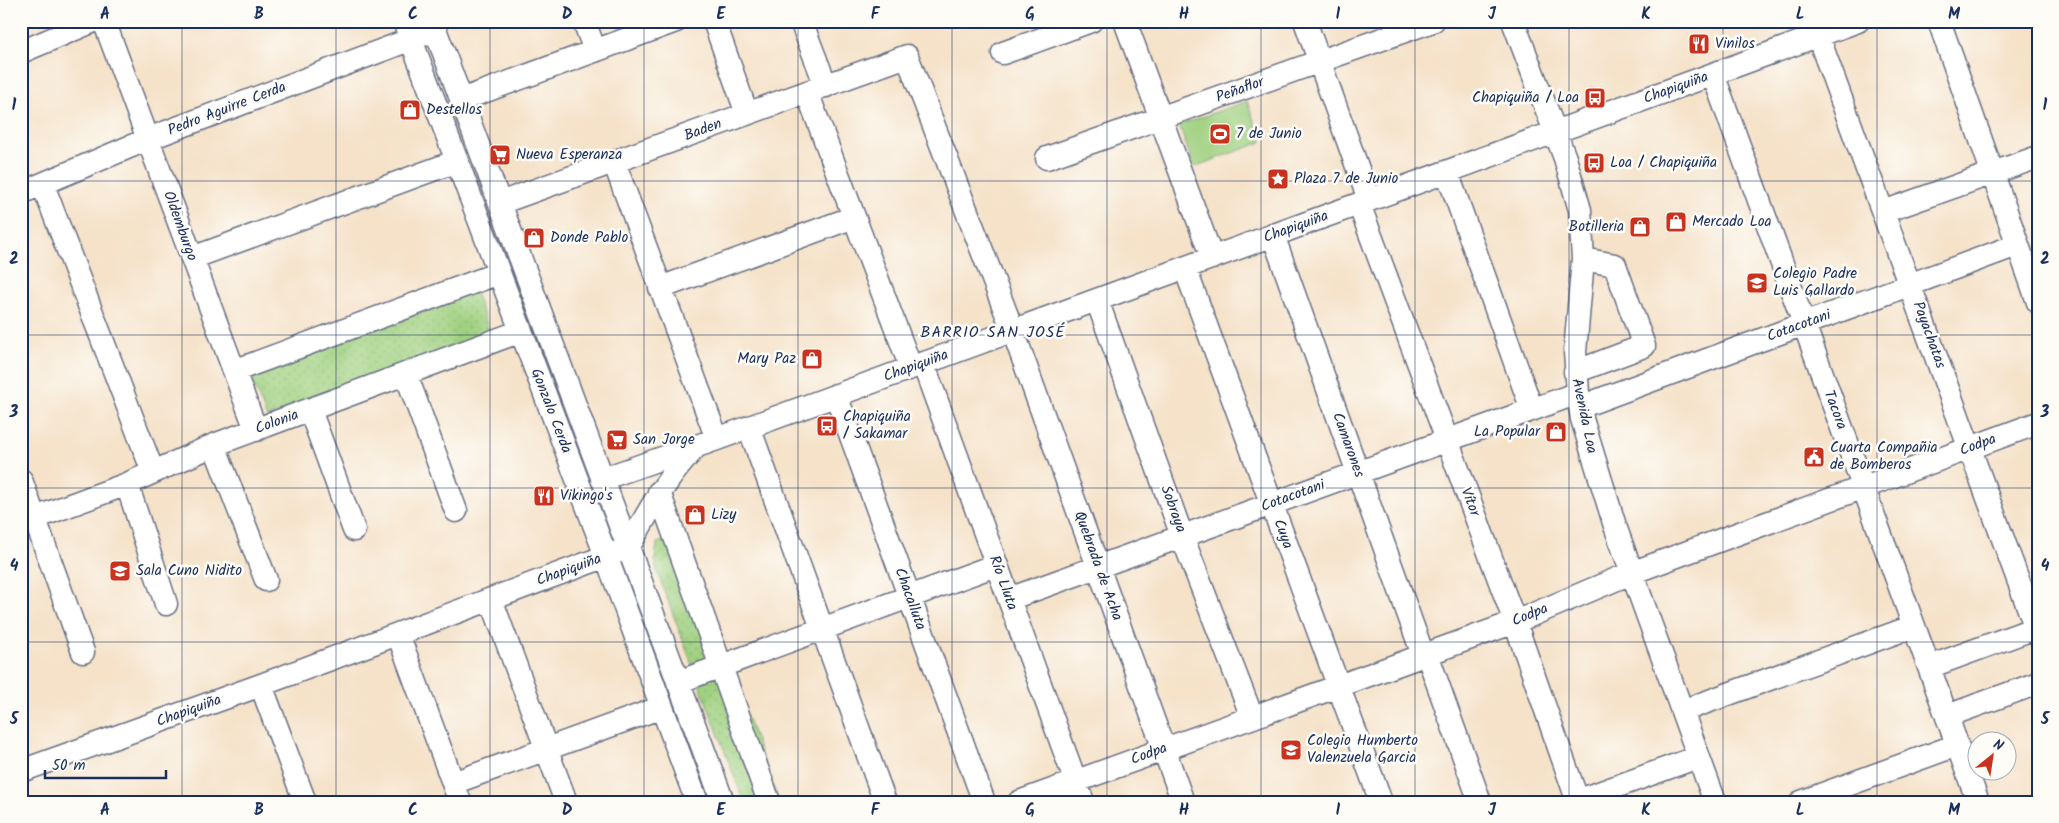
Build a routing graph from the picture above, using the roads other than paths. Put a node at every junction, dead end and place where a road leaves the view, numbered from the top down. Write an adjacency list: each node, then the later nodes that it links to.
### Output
1 (94, 21): 18 (street)
2 (104, 21): 28 (street, Oldemburgo)
3 (584, 21): 17 (street)
4 (676, 21): 17 (street)
5 (714, 21): 25 (street)
6 (801, 21): 23 (street, Río Lluta)
7 (1091, 21): 19 (street)
8 (1125, 21): 26 (street)
9 (1305, 21): 21 (street, Vítor)
10 (1433, 21): 21 (street, Peñaflor)
11 (1513, 21): 27 (street, Avenida Loa)
12 (1938, 21): 34 (street)
13 (1855, 22): 16 (street, Chapiquiña)
14 (434, 26): 15 (street, Pedro Aguirre Cerda); 24 (street, Gonzalo Cerda)
15 (407, 30): 28 (street, Pedro Aguirre Cerda); 31 (street, Gonzalo Cerda)
16 (1818, 36): 22 (street, Chapiquiña); 39 (street, Payachatas)
17 (595, 51): 24 (street)
18 (21, 52)
19 (1003, 53)
20 (907, 56): 23 (street, Baden); 54 (street, Quebrada de Acha)
21 (1320, 61): 26 (street, Peñaflor); 37 (street, Vítor)
22 (1713, 74): 27 (street, Chapiquiña); 52 (street, Tacora)
23 (816, 89): 25 (street, Baden); 40 (street, Río Lluta)
24 (461, 100): 38 (street, Gonzalo Cerda)
25 (748, 114): 32 (street, Baden)
26 (1160, 118): 30 (street, Peñaflor); 44 (street)
27 (1554, 132): 33 (street, Chapiquiña); 45 (street, Avenida Loa)
28 (148, 139): 35 (street, Pedro Aguirre Cerda); 43 (street, Oldemburgo)
29 (2038, 156): 34 (street)
30 (1047, 158)
31 (457, 160): 43 (street); 47 (street, Gonzalo Cerda)
32 (614, 162): 38 (street, Baden); 49 (street)
33 (1447, 172): 37 (street, Chapiquiña); 61 (street)
34 (1992, 173): 39 (street); 42 (street)
35 (43, 185): 36 (street, Pedro Aguirre Cerda); 69 (street)
36 (21, 193)
37 (1364, 202): 41 (street, Chapiquiña); 65 (street, Vítor)
38 (500, 203): 71 (street, Gonzalo Cerda)
39 (1883, 212): 48 (street, Payachatas)
40 (854, 217): 49 (street); 55 (street, Río Lluta)
41 (1273, 235): 44 (street, Chapiquiña); 70 (street, Camarones)
42 (2017, 245): 48 (street, Cotacotani); 51 (street)
43 (192, 258): 56 (street, Oldemburgo)
44 (1212, 258): 46 (street, Chapiquiña)
45 (1583, 259): 58 (street, Avenida Loa); 58 (street)
46 (1185, 268): 50 (street, Chapiquiña); 76 (street, Cuya)
47 (499, 272): 53 (street, Gonzalo Cerda); 56 (street)
48 (1910, 285): 52 (street, Cotacotani); 68 (street, Payachatas)
49 (660, 288): 66 (street)
50 (1097, 300): 54 (street, Chapiquiña); 80 (street, Sobraya)
51 (2038, 302)
52 (1803, 324): 58 (street, Cotacotani); 74 (street, Tacora)
53 (521, 331): 57 (street, Colonia); 82 (street, Gonzalo Cerda)
54 (1012, 331): 55 (street, Chapiquiña); 84 (street, Quebrada de Acha)
55 (917, 366): 59 (street, Chapiquiña); 83 (street, Río Lluta)
56 (234, 370): 64 (street, Oldemburgo)
57 (406, 374): 60 (street, Colonia); 77 (street)
58 (1577, 391): 61 (street, Cotacotani); 85 (street, Avenida Loa)
59 (836, 395): 63 (street, Chapiquiña); 87 (street, Chacalluta)
60 (310, 410): 64 (street, Colonia); 79 (street)
61 (1532, 410): 65 (street, Cotacotani)
62 (2038, 423): 68 (street, Codpa)
63 (749, 427): 66 (street, Chapiquiña); 93 (street)
64 (256, 430): 67 (street, Colonia)
65 (1447, 440): 70 (street, Cotacotani); 91 (street, Vítor)
66 (706, 443): 71 (street); 75 (street, Chapiquiña)
67 (214, 445): 69 (street, Colonia); 86 (street)
68 (1970, 448): 74 (street, Codpa); 94 (street, Payachatas)
69 (153, 472): 73 (street, Colonia)
70 (1357, 473): 76 (street, Cotacotani); 97 (street, Camarones)
71 (602, 479): 81 (street, Gonzalo Cerda)
72 (21, 480): 78 (street)
73 (126, 484): 78 (street, Colonia); 90 (street)
74 (1865, 487): 85 (street, Codpa); 92 (street, Tacora)
75 (659, 492): 81 (street, Chapiquiña); 98 (street)
76 (1272, 504): 80 (street, Cotacotani); 103 (street, Cuya)
77 (456, 511)
78 (35, 518): 96 (street)
79 (354, 530)
80 (1182, 536): 84 (street, Cotacotani); 107 (street, Sobraya)
81 (628, 548): 82 (street, Chapiquiña); 100 (street, Gonzalo Cerda)
82 (606, 556): 88 (street, Chapiquiña); 104 (street, Gonzalo Cerda)
83 (996, 565): 87 (street); 89 (street, Río Lluta)
84 (1098, 567): 89 (street, Cotacotani); 110 (street, Quebrada de Acha)
85 (1631, 572): 91 (street, Codpa); 105 (street, Avenida Loa)
86 (266, 580)
87 (909, 597): 93 (street); 122 (street, Chacalluta)
88 (491, 599): 95 (street, Chapiquiña); 109 (street)
89 (1009, 599): 114 (street, Río Lluta)
90 (166, 604)
91 (1515, 622): 97 (street, Codpa); 115 (street, Vítor)
92 (1914, 626): 99 (street, Tacora); 105 (street)
93 (822, 629): 98 (street); 121 (street)
94 (2037, 630): 99 (street)
95 (398, 634): 102 (street, Chapiquiña); 113 (street)
96 (83, 652)
97 (1425, 654): 103 (street, Codpa); 126 (street, Camarones)
98 (721, 666): 100 (street); 120 (street)
99 (1929, 667): 106 (street, Tacora)
100 (678, 682): 119 (street, Gonzalo Cerda)
101 (2038, 683): 106 (street)
102 (261, 685): 112 (street, Chapiquiña); 116 (street)
103 (1339, 686): 107 (street, Codpa); 125 (street, Cuya)
104 (662, 708): 109 (street); 118 (street, Gonzalo Cerda)
105 (1682, 712): 111 (street, Avenida Loa)
106 (1947, 716): 108 (street, Tacora)
107 (1252, 717): 110 (street, Codpa)
108 (1957, 745): 128 (street); 129 (street, Tacora)
109 (546, 749): 113 (street); 117 (street)
110 (1164, 749): 114 (street, Codpa); 124 (street, Quebrada de Acha)
111 (1698, 757): 115 (street); 127 (street, Avenida Loa)
112 (21, 771)
113 (456, 792)
114 (1079, 792): 123 (street, Codpa)
115 (1577, 801)
116 (306, 802)
117 (566, 802)
118 (697, 802)
119 (722, 802)
120 (768, 802)
121 (886, 802)
122 (984, 802)
123 (1019, 802)
124 (1183, 802)
125 (1381, 802)
126 (1480, 802)
127 (1715, 802)
128 (1801, 802)
129 (1978, 802)

